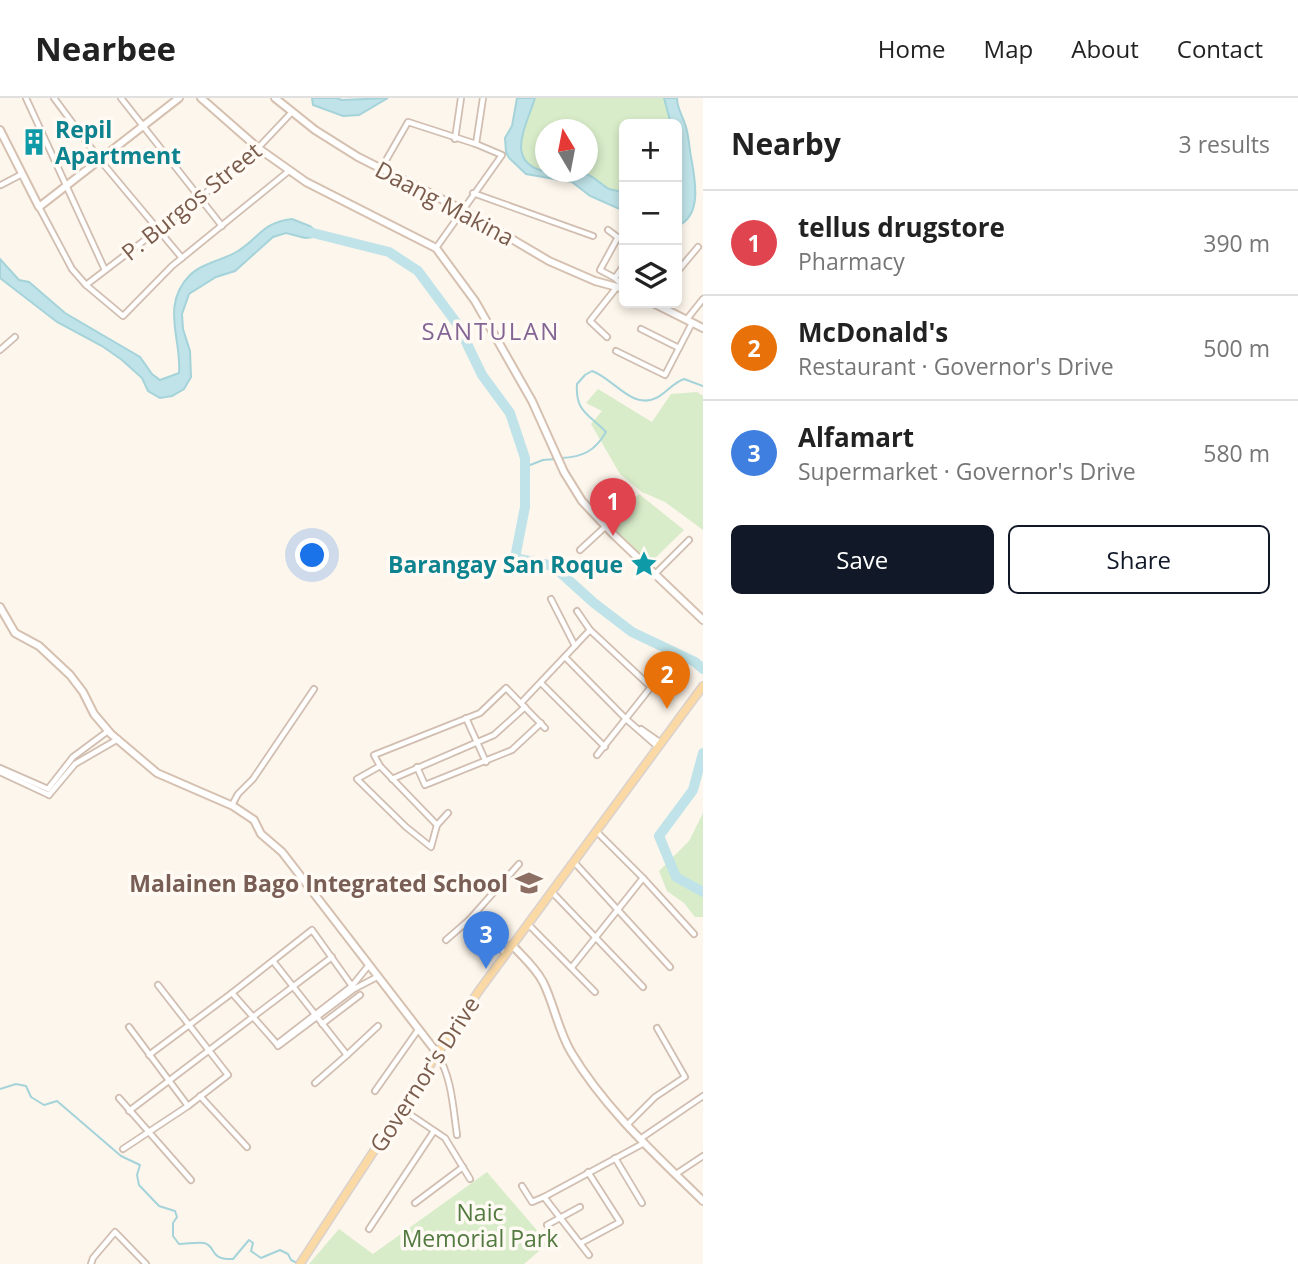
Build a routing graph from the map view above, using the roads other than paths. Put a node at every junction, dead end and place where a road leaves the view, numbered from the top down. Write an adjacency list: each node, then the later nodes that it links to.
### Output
1 (26, 98): 20 (street)
2 (54, 98): 15 (street)
3 (121, 98): 10 (street)
4 (179, 98): 10 (street)
5 (201, 98): 14 (street)
6 (275, 98): 9 (street, Daang Makina)
7 (461, 98): 12 (street)
8 (483, 98): 13 (street)
9 (292, 112): 14 (street, P. Burgos Street); 16 (street, Daang Makina)
10 (143, 126): 15 (street); 22 (street)
11 (0, 130): 18 (street)
12 (455, 139): 13 (street); 16 (street)
13 (476, 144): 21 (street)
14 (258, 148): 17 (street); 22 (street, P. Burgos Street)
15 (100, 160): 20 (street); 26 (street)
16 (381, 169): 24 (street, Daang Makina)
17 (290, 170): 25 (street); 31 (street)
18 (22, 174): 19 (street); 23 (street)
19 (1, 185)
20 (67, 186): 23 (street); 34 (street)
21 (473, 193): 24 (street); 28 (street)
22 (201, 197): 25 (street); 26 (street, P. Burgos Street)
23 (39, 207): 38 (street)
24 (461, 209): 31 (street); 39 (street, Daang Makina)
25 (222, 226): 32 (street)
26 (158, 229): 32 (street); 34 (street, P. Burgos Street)
27 (608, 230): 29 (street)
28 (593, 236)
29 (618, 237): 36 (street)
30 (698, 247): 33 (street)
31 (436, 248): 51 (street)
32 (182, 258): 38 (street)
33 (682, 266)
34 (105, 270): 38 (street, P. Burgos Street)
35 (619, 272): 36 (street)
36 (615, 278): 37 (street)
37 (619, 284)
38 (86, 285)
39 (619, 287)
40 (619, 291): 47 (street)
41 (703, 299): 43 (street)
42 (663, 308): 43 (street)
43 (690, 321): 44 (street); 48 (street)
44 (703, 328)
45 (641, 329): 48 (street)
46 (15, 337): 49 (street)
47 (607, 337)
48 (679, 348): 50 (street)
49 (0, 350)
50 (616, 351)
51 (606, 526): 53 (street); 54 (street)
52 (689, 540): 54 (street)
53 (580, 550)
54 (655, 574): 58 (street)
55 (551, 598): 60 (street)
56 (0, 607): 68 (street)
57 (578, 611): 59 (street)
58 (703, 620)
59 (590, 630): 60 (street); 67 (street)
60 (575, 646): 61 (street)
61 (565, 657): 62 (street); 67 (street)
62 (541, 683): 65 (street); 72 (street)
63 (702, 687): 71 (main road, Governor's Drive)
64 (314, 690): 83 (street)
65 (523, 705): 66 (street); 70 (street); 76 (street)
66 (466, 718): 70 (street); 77 (street)
67 (626, 719): 71 (street); 72 (street)
68 (108, 731): 69 (street); 73 (street)
69 (118, 739): 75 (street); 83 (street)
70 (477, 742): 76 (street); 78 (street)
71 (657, 743): 86 (main road, Governor's Drive)
72 (605, 747): 74 (street)
73 (77, 754): 75 (street); 81 (street)
74 (597, 755)
75 (82, 760): 82 (street)
76 (486, 762): 78 (street)
77 (380, 766): 80 (street); 85 (street)
78 (417, 767): 80 (street)
79 (0, 770): 81 (street); 82 (street)
80 (392, 779): 85 (street)
81 (48, 789): 82 (street)
82 (50, 795)
83 (232, 805): 101 (street)
84 (448, 813): 85 (street)
85 (437, 825)
86 (596, 831): 87 (main road, Governor's Drive); 89 (street)
87 (573, 862): 90 (main road, Governor's Drive); 91 (street)
88 (519, 864): 92 (street)
89 (643, 878): 91 (street); 94 (street)
90 (551, 891): 93 (main road, Governor's Drive); 95 (street)
91 (618, 909): 95 (street); 103 (street)
92 (470, 920): 96 (street); 98 (street)
93 (527, 923): 97 (main road, Governor's Drive); 102 (street)
94 (694, 934)
95 (596, 937): 102 (street); 108 (street)
96 (446, 940)
97 (512, 945): 98 (main road, Governor's Drive); 133 (street)
98 (505, 953): 121 (main road, Governor's Drive)
99 (332, 957): 100 (street); 106 (street); 107 (street)
100 (273, 961): 106 (street); 110 (street)
101 (369, 965): 104 (street); 107 (street)
102 (572, 967): 109 (street)
103 (670, 967)
104 (377, 977): 107 (street); 119 (street)
105 (158, 985): 115 (street)
106 (293, 986): 112 (street); 113 (street)
107 (353, 987): 112 (street)
108 (643, 987)
109 (595, 992)
110 (232, 993): 113 (street); 115 (street)
111 (360, 995): 114 (street)
112 (315, 1016): 113 (street); 114 (street)
113 (253, 1018): 120 (street)
114 (322, 1024): 123 (street)
115 (190, 1025): 120 (street); 122 (street)
116 (378, 1026): 123 (street)
117 (129, 1027): 122 (street)
118 (657, 1028): 133 (street)
119 (418, 1030): 121 (street); 126 (street)
120 (210, 1051): 124 (street); 127 (street)
121 (437, 1053): 131 (main road, Governor's Drive); 136 (street)
122 (149, 1055): 124 (street)
123 (347, 1055): 125 (street)
124 (168, 1082): 130 (street); 132 (street)
125 (315, 1083)
126 (375, 1091)
127 (200, 1096): 130 (street); 138 (street)
128 (703, 1096): 137 (street)
129 (119, 1098): 132 (street)
130 (187, 1106): 135 (street)
131 (401, 1108): 134 (street); 158 (main road, Governor's Drive)
132 (129, 1111): 135 (street)
133 (628, 1124): 137 (street)
134 (434, 1131): 142 (street); 155 (street)
135 (148, 1132): 139 (street); 146 (street)
136 (457, 1135)
137 (642, 1141): 141 (street); 144 (street)
138 (247, 1147)
139 (123, 1149)
140 (703, 1156): 144 (street)
141 (615, 1158): 143 (street); 151 (street)
142 (463, 1167): 145 (street); 150 (street)
143 (588, 1172): 148 (street); 156 (street)
144 (676, 1174): 149 (street)
145 (470, 1179)
146 (191, 1180)
147 (522, 1186): 148 (street)
148 (544, 1197): 153 (street)
149 (703, 1201)
150 (415, 1203)
151 (642, 1203)
152 (580, 1207): 153 (street)
153 (560, 1217): 154 (street); 156 (street)
154 (547, 1225)
155 (369, 1229)
156 (580, 1243): 157 (street)
157 (589, 1255)
158 (301, 1263)
159 (91, 1264): 160 (street)
160 (146, 1264)

